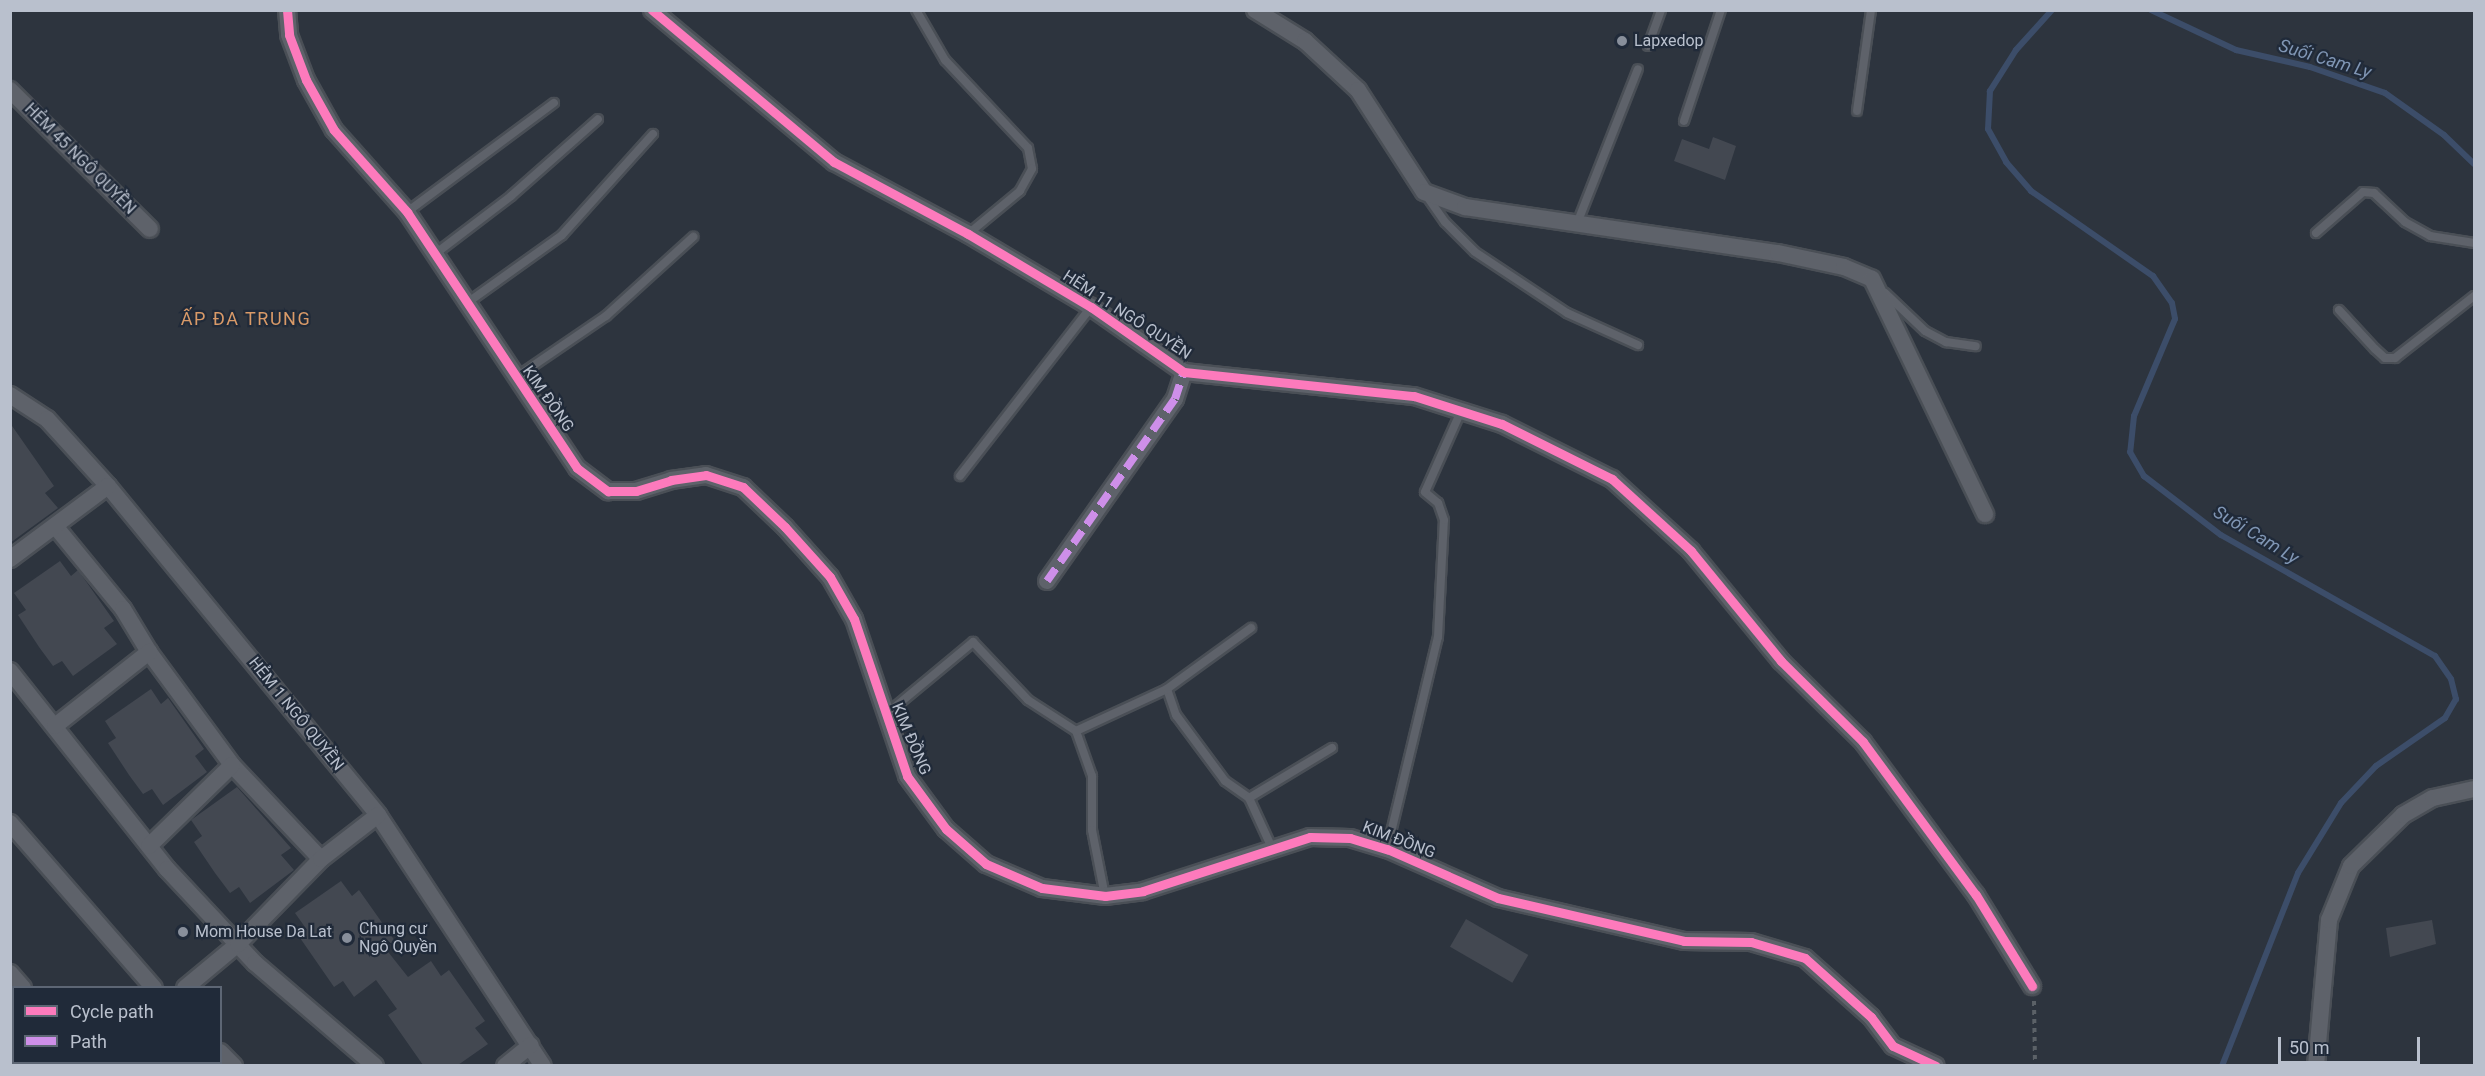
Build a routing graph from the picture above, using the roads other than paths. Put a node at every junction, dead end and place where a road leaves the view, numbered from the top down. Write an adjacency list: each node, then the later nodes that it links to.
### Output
1 (287, 10): 17 (street, KIM ĐỒNG)
2 (652, 10): 21 (street, HẺM 11 NGÔ QUYỀN)
3 (916, 10): 21 (lane)
4 (1255, 10): 16 (street)
5 (1661, 10): 8 (lane)
6 (1720, 10): 14 (lane)
7 (1871, 10): 12 (lane)
8 (1648, 46)
9 (1638, 69): 18 (lane)
10 (10, 90): 19 (street, HẺM 45 NGÔ QUYỀN)
11 (554, 103): 17 (lane)
12 (1857, 111)
13 (598, 119): 24 (lane)
14 (1684, 122)
15 (653, 134): 27 (lane)
16 (1424, 192): 18 (street); 30 (lane)
17 (407, 212): 24 (street, KIM ĐỒNG)
18 (1578, 221): 25 (street)
19 (150, 229)
20 (2316, 233): 23 (lane)
21 (968, 234): 28 (street, HẺM 11 NGÔ QUYỀN)
22 (693, 237): 33 (lane)
23 (2475, 243)
24 (435, 254): 27 (street, KIM ĐỒNG)
25 (1872, 279): 31 (lane); 38 (street)
26 (2475, 296): 29 (lane)
27 (467, 303): 33 (street, KIM ĐỒNG)
28 (1091, 307): 32 (street, HẺM 11 NGÔ QUYỀN); 36 (lane)
29 (2339, 310)
30 (1638, 345)
31 (1976, 346)
32 (1184, 372): 35 (street, HẺM 11 NGÔ QUYỀN); 41 (street)
33 (514, 378): 46 (street, KIM ĐỒNG)
34 (10, 395): 37 (street, HẺM 1 NGÔ QUYỀN)
35 (1461, 411): 57 (lane); 65 (street, HẺM 11 NGÔ QUYỀN)
36 (960, 476)
37 (108, 486): 39 (street); 53 (street, HẺM 1 NGÔ QUYỀN)
38 (1985, 514)
39 (55, 526): 40 (street); 43 (street)
40 (10, 559)
41 (1047, 581)
42 (1251, 628): 45 (lane)
43 (149, 652): 47 (street); 50 (street)
44 (10, 671): 47 (street)
45 (1167, 689): 48 (lane); 52 (lane)
46 (884, 716): 48 (lane); 59 (street, KIM ĐỒNG)
47 (55, 726): 55 (street)
48 (1076, 731): 59 (lane)
49 (1332, 748): 52 (lane)
50 (232, 765): 55 (street); 58 (street)
51 (2475, 789): 73 (street)
52 (1249, 798): 56 (lane)
53 (378, 815): 58 (street); 66 (street, HẺM 1 NGÔ QUYỀN)
54 (10, 823): 63 (street)
55 (149, 846): 60 (street)
56 (1272, 848): 57 (street, KIM ĐỒNG); 59 (street, KIM ĐỒNG)
57 (1387, 849): 72 (street, KIM ĐỒNG)
58 (321, 859): 60 (street)
59 (1105, 896)
60 (238, 944): 64 (street); 68 (street)
61 (10, 973): 62 (street)
62 (22, 986)
63 (153, 986)
64 (186, 986)
65 (2032, 986)
66 (531, 1045): 70 (street); 71 (street, HẺM 1 NGÔ QUYỀN)
67 (222, 1054): 69 (street)
68 (367, 1063)
69 (234, 1065)
70 (505, 1065)
71 (543, 1065)
72 (1936, 1065)
73 (2316, 1065)

